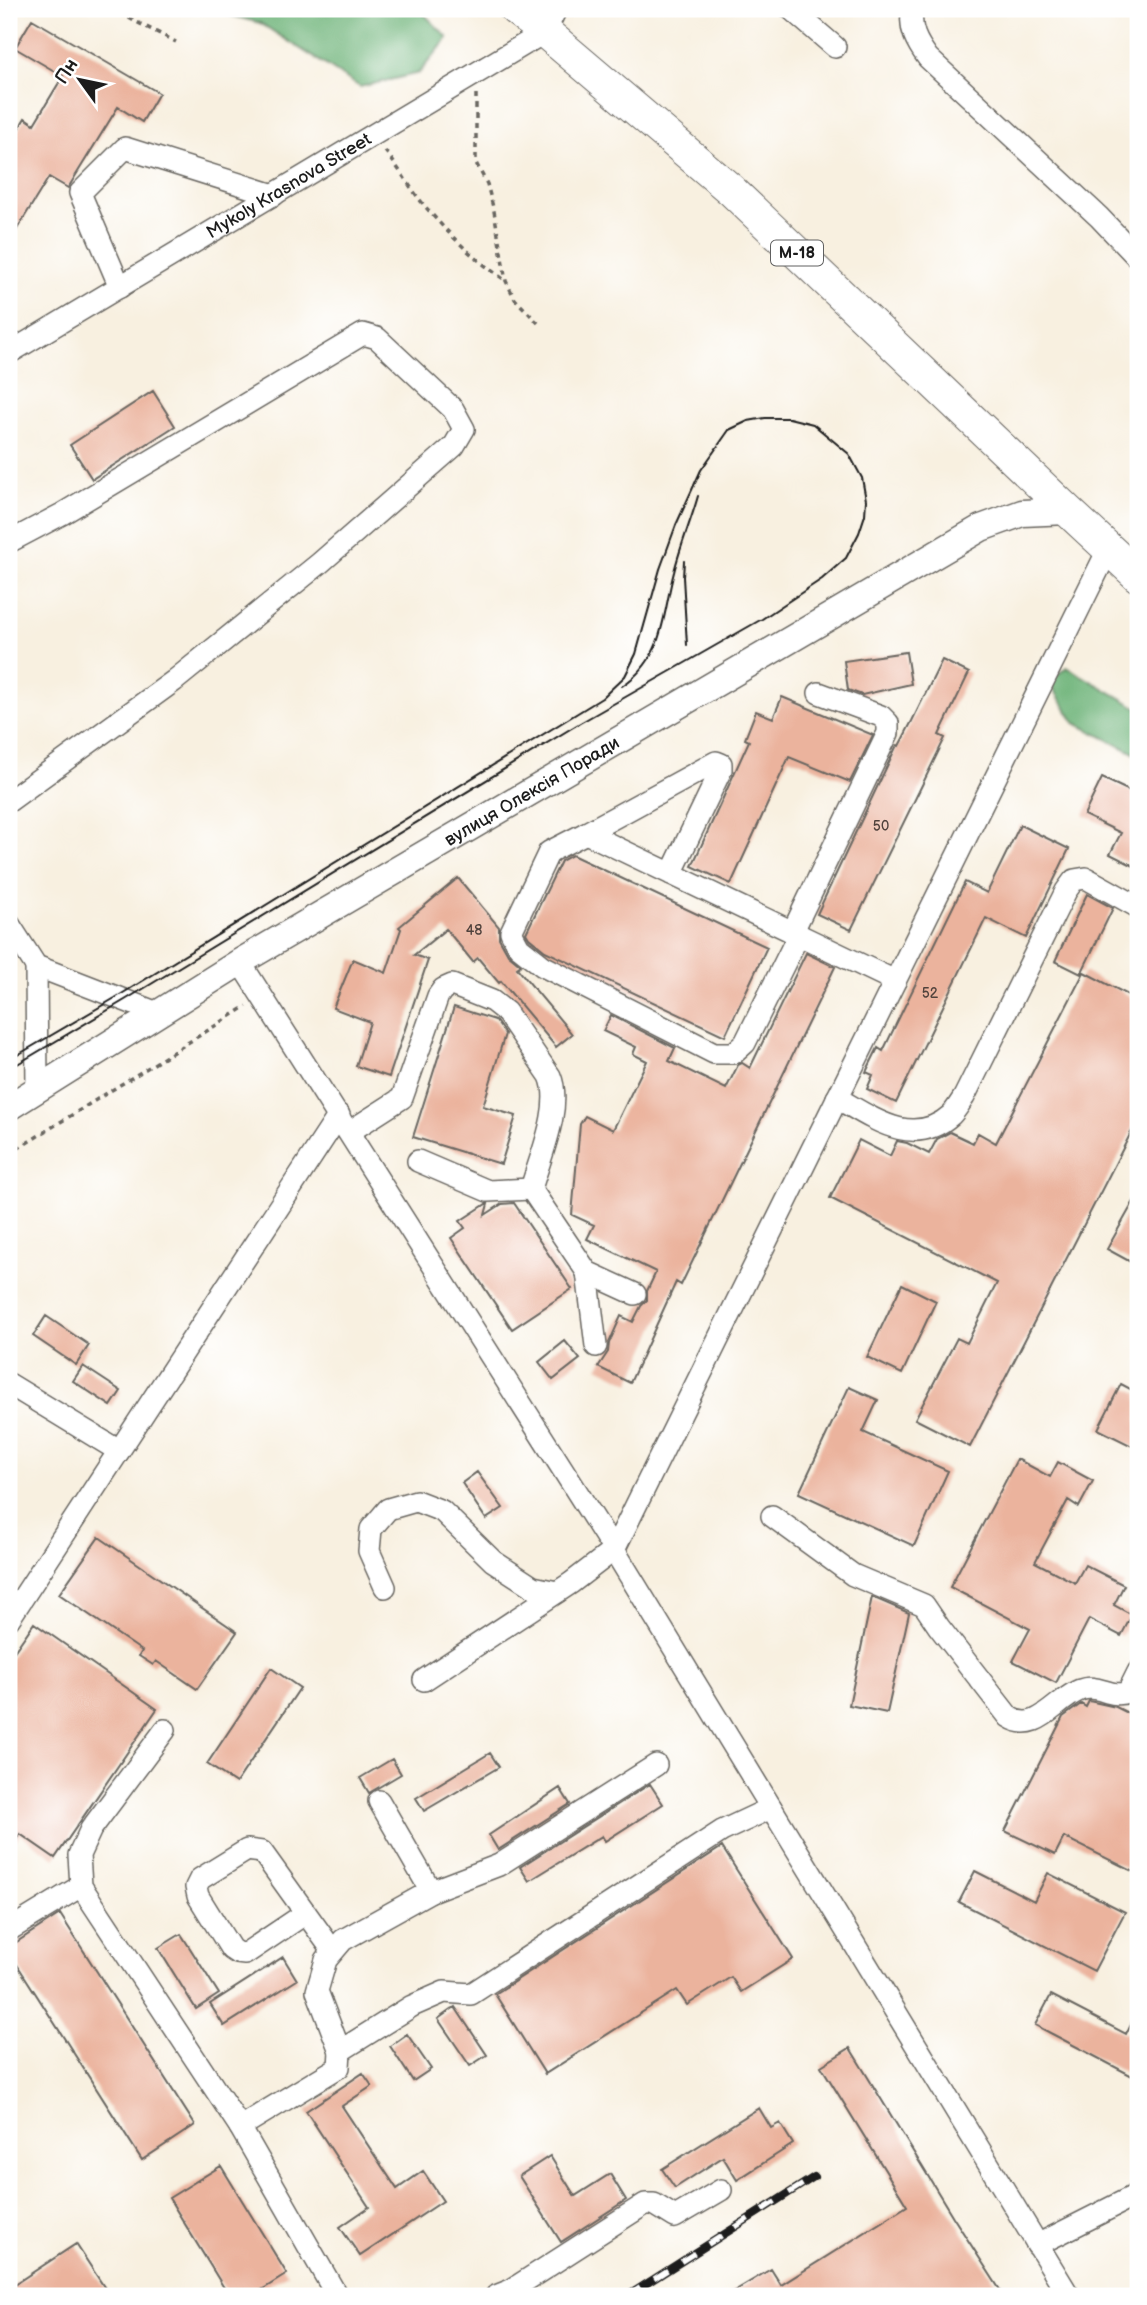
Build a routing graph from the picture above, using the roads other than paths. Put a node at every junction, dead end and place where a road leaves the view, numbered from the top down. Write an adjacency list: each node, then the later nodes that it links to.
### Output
1 (515, 9): 4 (highway, М-18)
2 (791, 9): 5 (street)
3 (913, 9): 7 (street)
4 (551, 20): 6 (street, Mykoly Krasnova Street); 10 (highway, М-18)
5 (835, 47)
6 (274, 195): 8 (street, Mykoly Krasnova Street); 8 (street)
7 (1138, 258)
8 (120, 287): 9 (street, Mykoly Krasnova Street)
9 (9, 353)
10 (1068, 511): 12 (highway, М-18); 22 (main road, вулиця Олексія Поради)
11 (9, 542): 15 (street)
12 (1109, 548): 13 (highway, М-18); 24 (street)
13 (1138, 576)
14 (818, 693): 20 (street)
15 (9, 801)
16 (586, 833): 17 (street); 17 (street); 20 (street)
17 (671, 874): 20 (street)
18 (1138, 906): 27 (street)
19 (9, 924): 21 (street)
20 (796, 933): 24 (street)
21 (15, 946): 23 (street)
22 (240, 962): 25 (main road, вулиця Олексія Поради); 29 (street)
23 (36, 966): 25 (street); 26 (street)
24 (895, 981): 27 (street)
25 (160, 1014): 26 (main road, вулиця Олексія Поради)
26 (37, 1089): 28 (main road, вулиця Олексія Поради)
27 (837, 1098): 38 (street)
28 (9, 1107)
29 (344, 1124): 31 (street); 36 (street); 38 (street)
30 (418, 1161): 31 (street)
31 (531, 1189): 32 (street)
32 (587, 1272): 33 (street); 34 (street)
33 (635, 1294)
34 (596, 1346)
35 (9, 1384): 36 (street)
36 (119, 1451): 41 (street)
37 (772, 1516): 42 (street)
38 (614, 1549): 40 (street); 47 (street)
39 (386, 1587): 40 (street)
40 (557, 1592): 43 (street)
41 (9, 1619)
42 (1138, 1672)
43 (424, 1680)
44 (165, 1730): 48 (street)
45 (656, 1765): 49 (street)
46 (379, 1801): 49 (street)
47 (771, 1808): 53 (street); 57 (street)
48 (82, 1886): 51 (street); 54 (street)
49 (431, 1891): 52 (street)
50 (306, 1913): 50 (street); 52 (street)
51 (9, 1930)
52 (333, 1951): 53 (street)
53 (340, 2050): 54 (street)
54 (240, 2127): 58 (street)
55 (721, 2190): 59 (street)
56 (1138, 2194): 57 (street)
57 (1037, 2245): 60 (street)
58 (337, 2296)
59 (496, 2296)
60 (1069, 2296)

